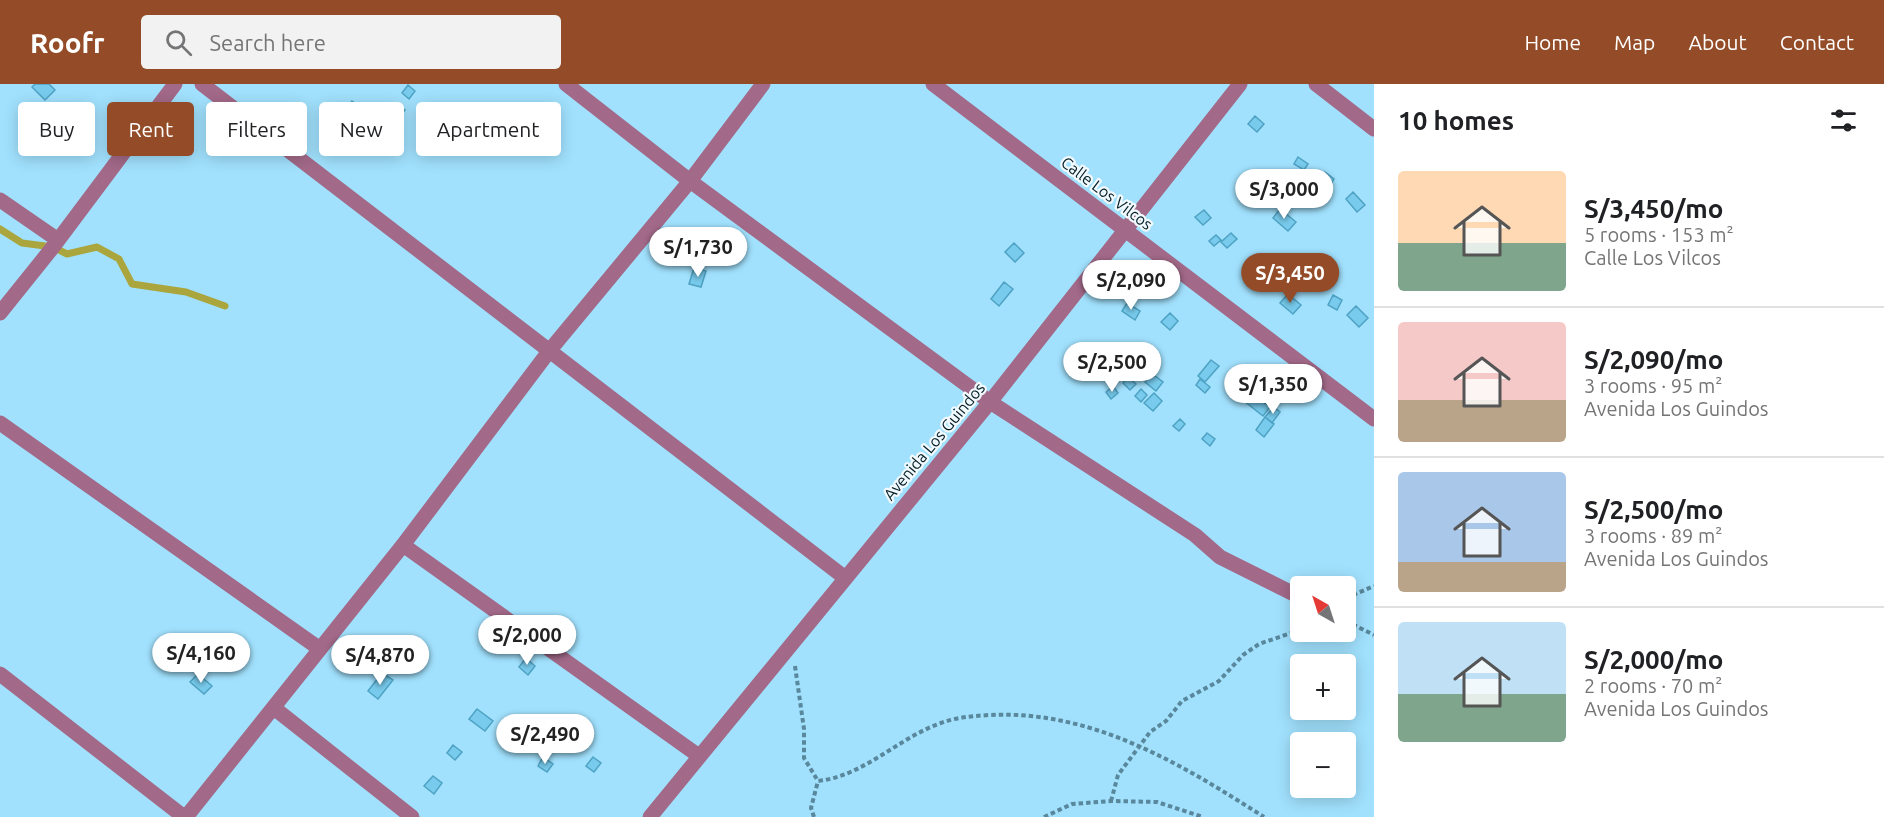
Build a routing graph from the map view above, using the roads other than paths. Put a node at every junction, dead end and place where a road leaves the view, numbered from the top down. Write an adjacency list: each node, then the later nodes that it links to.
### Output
1 (175, 84): 12 (street)
2 (202, 84): 14 (street)
3 (566, 84): 9 (street)
4 (763, 84): 9 (street)
5 (933, 84): 11 (street, Calle Los Vilcos)
6 (1240, 84): 11 (street, Avenida Los Guindos)
7 (1316, 84): 8 (street)
8 (1374, 129)
9 (690, 181): 14 (street); 15 (street)
10 (0, 200): 12 (street)
11 (1126, 230): 15 (street, Avenida Los Guindos); 16 (street, Calle Los Vilcos)
12 (58, 240): 13 (street)
13 (0, 313)
14 (550, 350): 18 (street); 19 (street)
15 (990, 402): 19 (street, Avenida Los Guindos); 20 (street)
16 (1374, 419)
17 (0, 423): 21 (street)
18 (403, 545): 21 (street); 24 (street)
19 (844, 577): 24 (street, Avenida Los Guindos)
20 (1290, 592)
21 (320, 649): 23 (street)
22 (0, 674): 25 (street)
23 (274, 708): 25 (street); 26 (street)
24 (699, 756): 27 (street, Avenida Los Guindos)
25 (185, 817)
26 (412, 817)
27 (650, 817)

